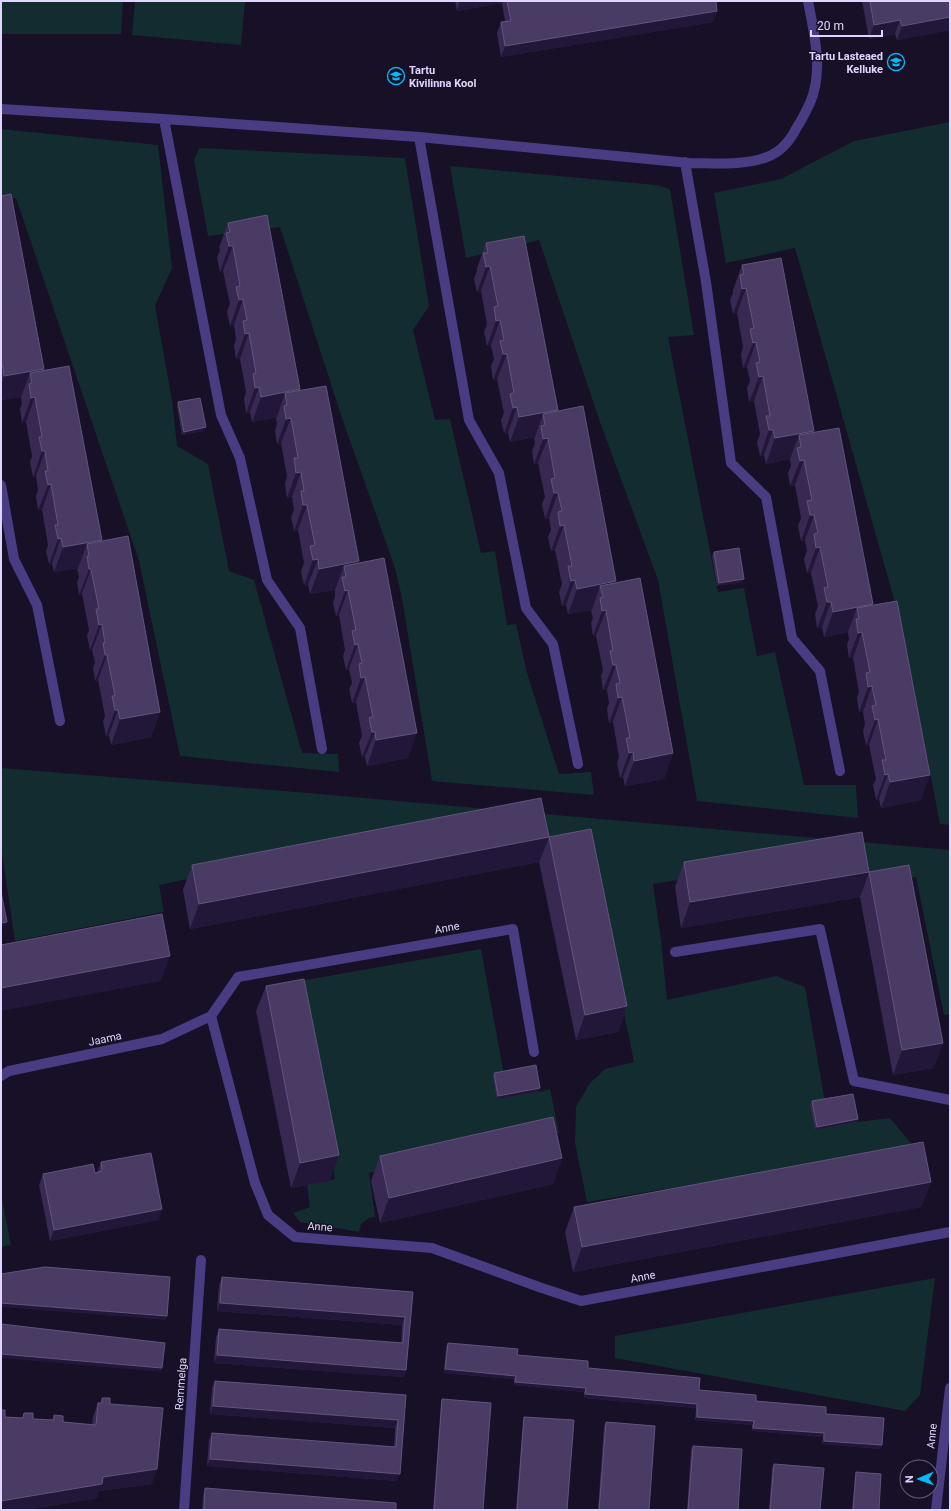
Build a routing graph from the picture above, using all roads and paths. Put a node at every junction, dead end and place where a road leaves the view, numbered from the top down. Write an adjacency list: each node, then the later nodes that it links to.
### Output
1 (808, 1): 5 (street)
2 (1, 110): 3 (street)
3 (164, 119): 4 (street); 8 (street)
4 (418, 137): 5 (street); 9 (street)
5 (685, 162): 10 (street)
6 (1, 485): 7 (street)
7 (60, 721)
8 (322, 749)
9 (578, 764)
10 (840, 771)
11 (675, 952): 15 (street)
12 (211, 1016): 13 (street, Anne); 14 (street, Jaama); 16 (street, Anne)
13 (534, 1052)
14 (1, 1076)
15 (950, 1100)
16 (950, 1232)
17 (201, 1260): 20 (street, Remmelga)
18 (950, 1388): 19 (street, Anne)
19 (948, 1425): 21 (street, Anne)
20 (184, 1510)
21 (936, 1510)

